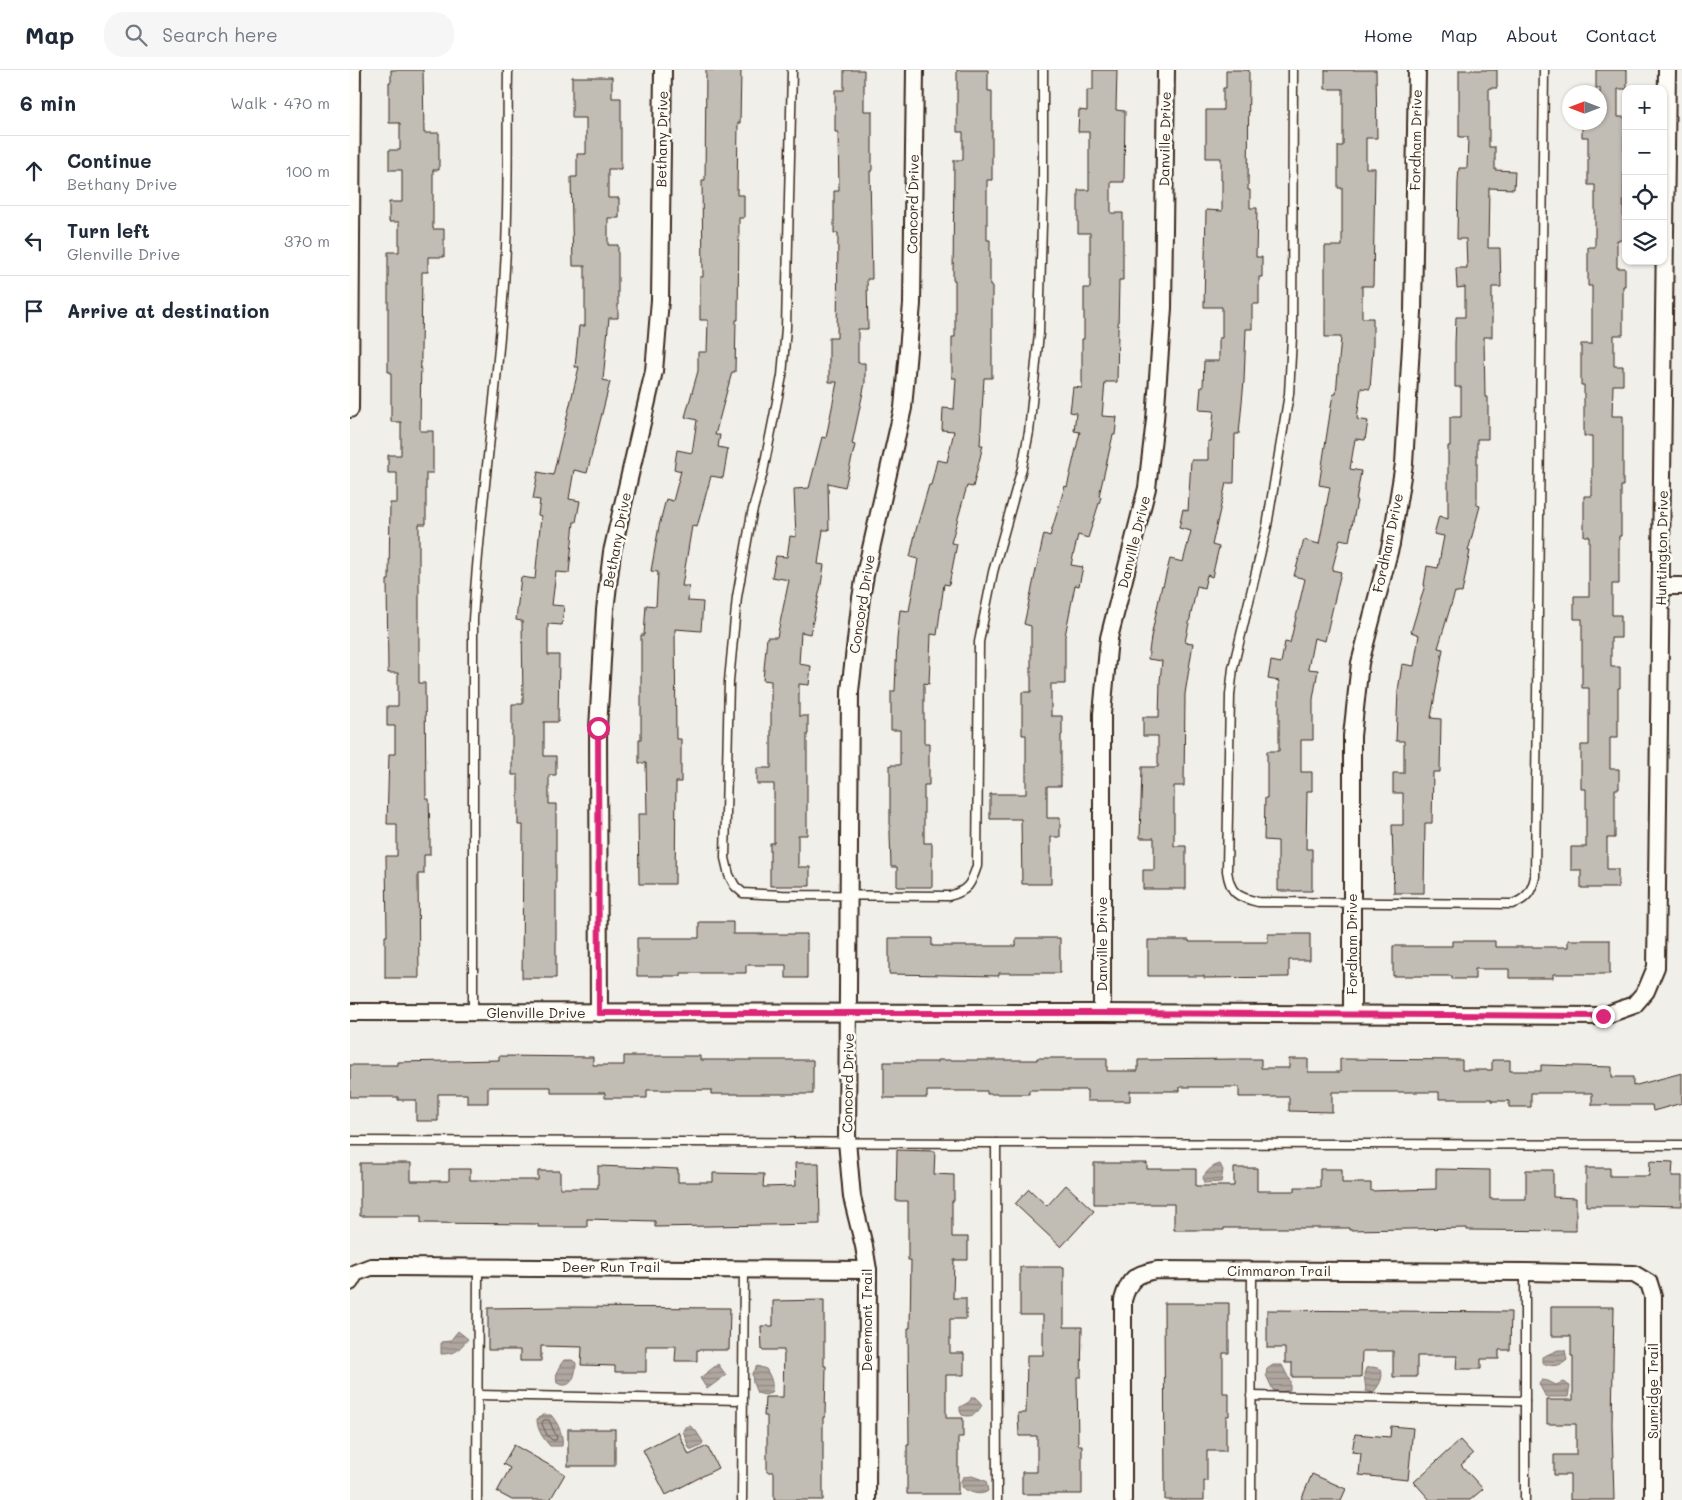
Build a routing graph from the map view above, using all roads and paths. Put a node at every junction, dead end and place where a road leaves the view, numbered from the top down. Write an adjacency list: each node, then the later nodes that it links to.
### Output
1 (352, 70): 12 (street)
2 (508, 70): 20 (lane)
3 (663, 70): 21 (street, Bethany Drive)
4 (792, 70): 15 (lane)
5 (915, 70): 15 (street, Concord Drive)
6 (1044, 70): 15 (lane)
7 (1166, 70): 22 (street, Danville Drive)
8 (1293, 70): 16 (lane)
9 (1417, 70): 16 (street, Fordham Drive)
10 (1544, 70): 16 (lane)
11 (1667, 70): 13 (street, Huntington Drive)
12 (350, 409)
13 (1661, 586): 14 (street); 17 (street, Huntington Drive)
14 (1682, 586)
15 (849, 895): 19 (street, Concord Drive)
16 (1352, 903): 23 (street, Fordham Drive)
17 (1620, 1010): 23 (street, Glenville Drive)
18 (350, 1012): 20 (street, Glenville Drive)
19 (849, 1012): 21 (street, Glenville Drive); 22 (street, Glenville Drive); 25 (street, Concord Drive)
20 (473, 1013): 21 (street, Glenville Drive)
21 (599, 1013)
22 (1102, 1013): 23 (street, Glenville Drive)
23 (1352, 1014)
24 (350, 1140): 25 (lane)
25 (847, 1141): 26 (lane); 30 (street, Deermont Trail)
26 (996, 1143): 27 (lane); 42 (lane)
27 (1682, 1146)
28 (478, 1266): 29 (street, Deer Run Trail); 33 (street, Deer Run Trail); 35 (lane)
29 (744, 1268): 30 (street, Deer Run Trail); 37 (lane)
30 (868, 1270): 41 (street, Deermont Trail)
31 (1252, 1272): 32 (street, Cimmaron Trail); 36 (lane); 43 (street, Cimmaron Trail)
32 (1525, 1272): 34 (street, Cimmaron Trail); 38 (lane)
33 (352, 1278)
34 (1649, 1283): 46 (street, Sunridge Trail)
35 (478, 1395): 37 (lane); 39 (lane)
36 (1251, 1396): 38 (lane); 44 (lane)
37 (742, 1400): 40 (lane)
38 (1525, 1401): 45 (lane)
39 (477, 1500)
40 (742, 1500)
41 (867, 1500)
42 (997, 1500)
43 (1123, 1500)
44 (1251, 1500)
45 (1525, 1500)
46 (1653, 1500)

